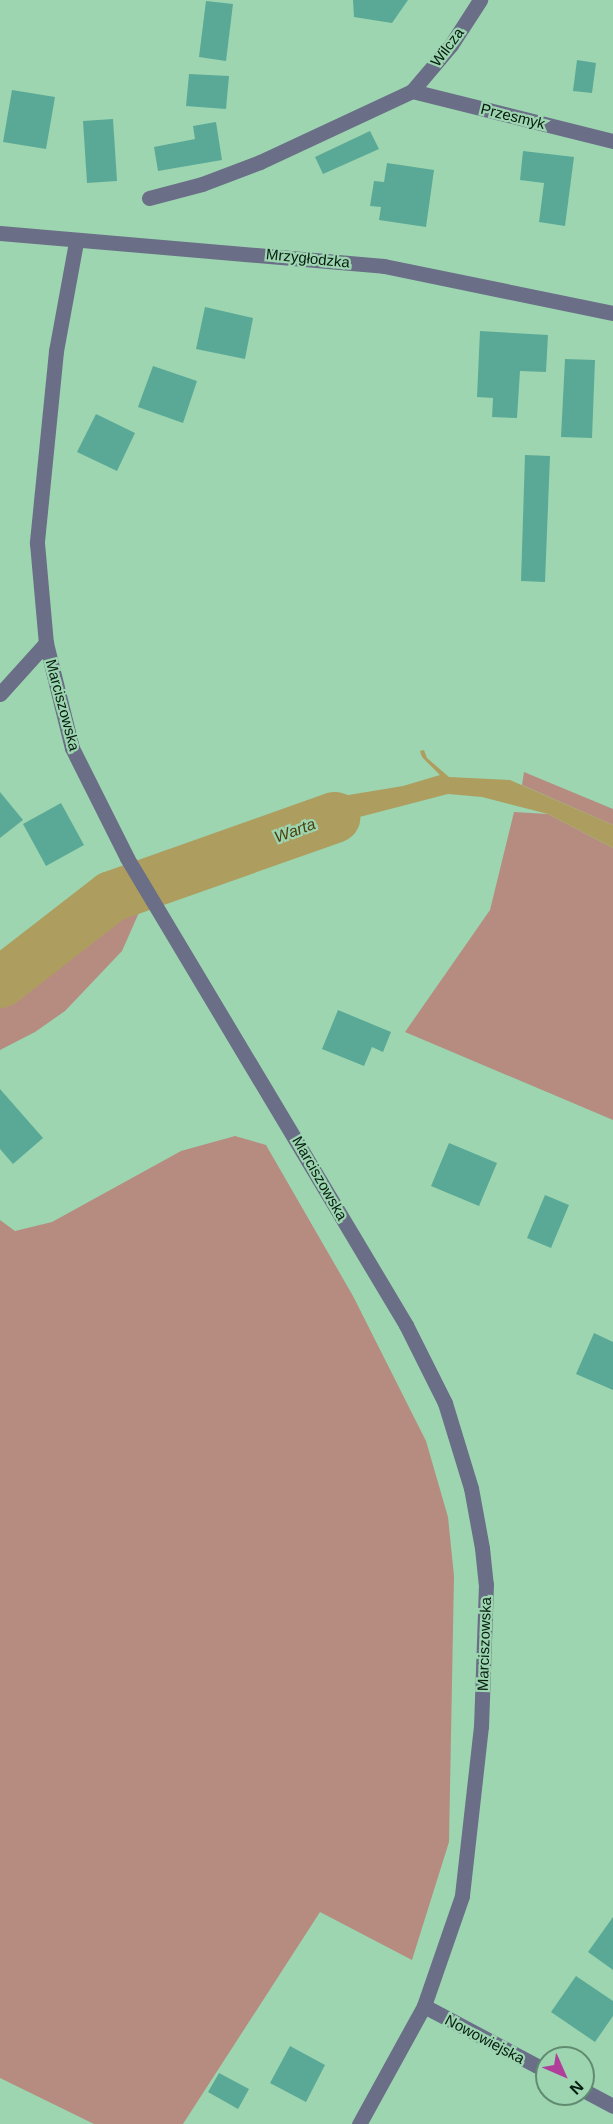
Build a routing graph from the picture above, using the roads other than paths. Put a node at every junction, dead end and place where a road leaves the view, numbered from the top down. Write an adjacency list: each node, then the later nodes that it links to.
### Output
1 (480, 0): 2 (street, Wilcza)
2 (412, 91): 3 (street, Przesmyk); 4 (street)
3 (613, 141)
4 (149, 198)
5 (0, 233): 6 (street, Mrzygłodzka)
6 (76, 242): 7 (street, Mrzygłodzka); 8 (street, Marciszowska)
7 (613, 313)
8 (46, 643): 9 (street); 10 (street, Marciszowska)
9 (0, 694)
10 (424, 2006): 11 (street, Nowowiejska); 14 (street, Marciszowska)
11 (535, 2065)
12 (595, 2096): 13 (street)
13 (613, 2106)
14 (359, 2124)

